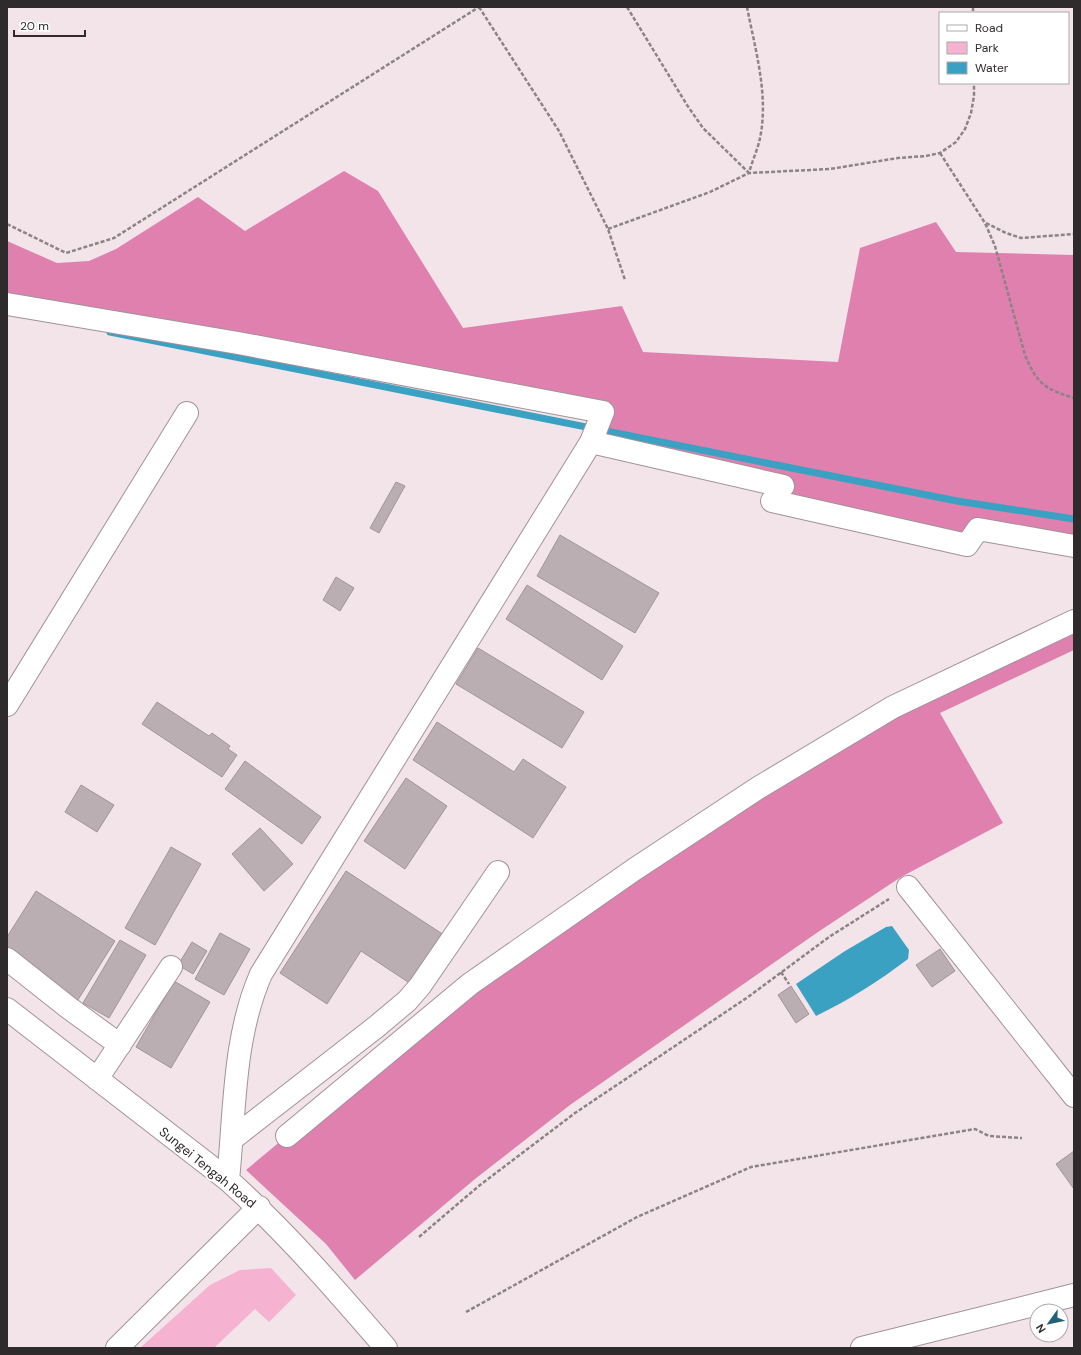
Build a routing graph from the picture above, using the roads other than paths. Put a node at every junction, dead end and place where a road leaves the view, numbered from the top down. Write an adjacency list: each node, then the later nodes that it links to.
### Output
1 (7, 304): 3 (street)
2 (188, 412): 6 (street)
3 (591, 442): 4 (street); 16 (street)
4 (1074, 546)
5 (1074, 620): 15 (street)
6 (7, 705)
7 (498, 872): 16 (street)
8 (908, 887): 14 (street)
9 (7, 959): 12 (street)
10 (171, 966): 12 (street)
11 (7, 1009): 13 (street, Sungei Tengah Road)
12 (120, 1045): 13 (street)
13 (97, 1079): 17 (street, Sungei Tengah Road)
14 (1074, 1096)
15 (287, 1136)
16 (232, 1139): 17 (street)
17 (228, 1180): 18 (street, Sungei Tengah Road)
18 (259, 1207): 20 (street); 21 (street, Sungei Tengah Road)
19 (1074, 1295): 22 (street)
20 (118, 1348)
21 (386, 1348)
22 (865, 1348)

